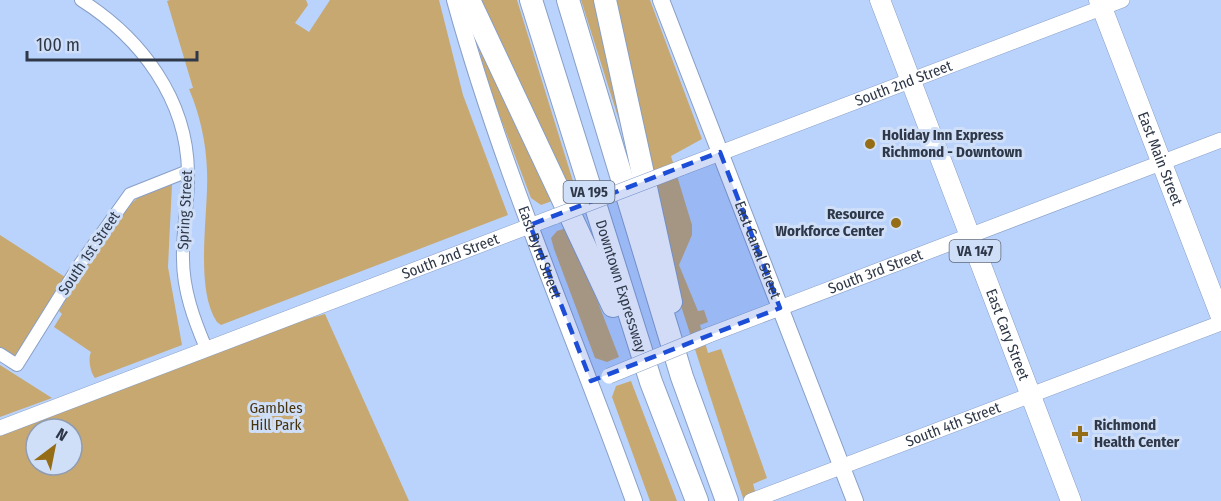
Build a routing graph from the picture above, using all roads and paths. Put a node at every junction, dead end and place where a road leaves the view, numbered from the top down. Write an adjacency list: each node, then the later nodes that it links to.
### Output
1 (81, 0): 15 (street, Spring Street)
2 (455, 0): 16 (main road, East Byrd Street)
3 (469, 0): 25 (highway)
4 (531, 0): 25 (highway, Downtown Expressway / VA 195)
5 (568, 0): 23 (highway, VA 195)
6 (605, 0): 23 (highway)
7 (661, 0): 13 (main road, East Canal Street)
8 (880, 0): 11 (main road, East Cary Street / VA 147)
9 (1122, 0): 10 (street, South 2nd Street)
10 (1100, 4): 11 (street, South 2nd Street); 14 (main road, East Main Street)
11 (910, 80): 13 (street, South 2nd Street); 17 (main road, East Cary Street / VA 147)
12 (1221, 140): 14 (street, South 3rd Street)
13 (720, 152): 16 (street, South 2nd Street, bridge); 18 (main road, East Canal Street)
14 (1161, 163): 17 (street, South 3rd Street); 19 (main road, East Main Street)
15 (188, 171): 21 (street, Spring Street); 22 (street, South 1st Street)
16 (530, 225): 21 (street, South 2nd Street); 24 (main road, East Byrd Street)
17 (970, 236): 18 (street, South 3rd Street); 26 (main road, East Cary Street / VA 147)
18 (780, 308): 24 (street, South 3rd Street, bridge); 28 (main road, East Canal Street)
19 (1221, 317)
20 (1221, 323): 26 (street, South 4th Street)
21 (206, 348): 27 (street, South 2nd Street)
22 (0, 354)
23 (682, 377): 32 (highway, VA 195)
24 (591, 381): 30 (main road, East Byrd Street)
25 (651, 382): 31 (highway, Downtown Expressway / VA 195)
26 (1031, 395): 28 (street, South 4th Street); 34 (main road, East Cary Street / VA 147)
27 (0, 428)
28 (841, 466): 29 (street, South 4th Street); 33 (main road, East Canal Street)
29 (757, 499)
30 (634, 501)
31 (697, 501)
32 (727, 501)
33 (855, 501)
34 (1071, 501)

